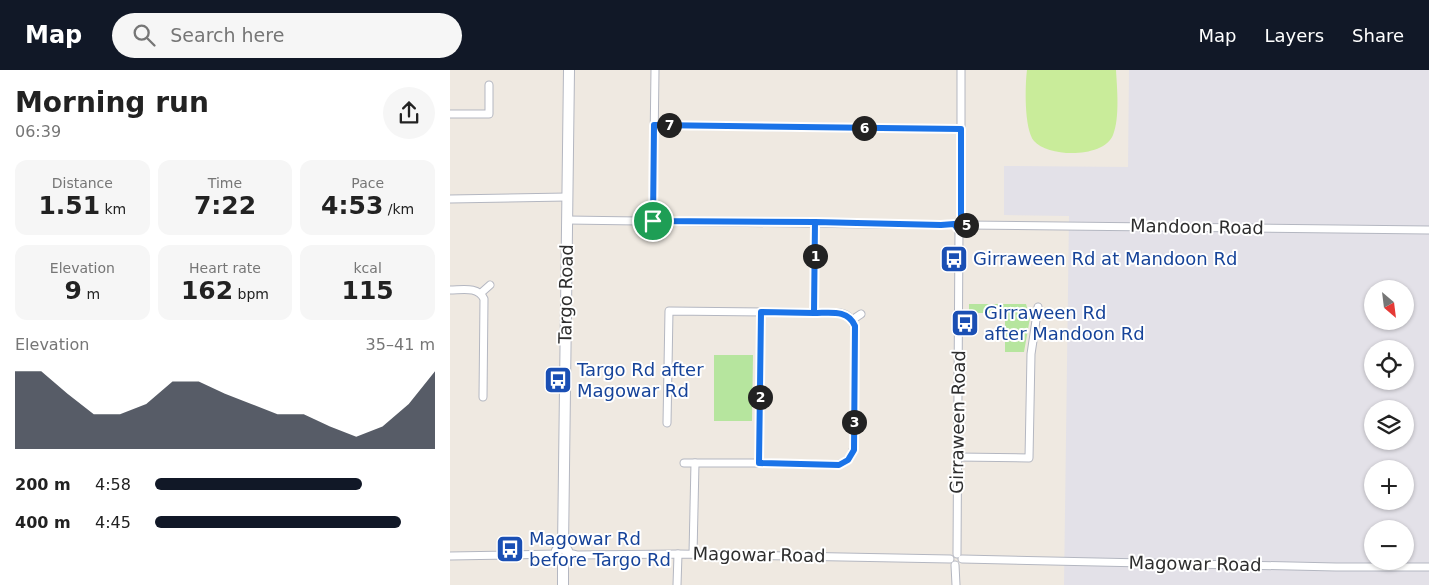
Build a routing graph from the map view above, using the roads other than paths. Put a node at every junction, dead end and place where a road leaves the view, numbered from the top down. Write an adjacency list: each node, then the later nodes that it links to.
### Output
1 (569, 70): 8 (street, Targo Road)
2 (655, 70): 6 (street)
3 (961, 70): 7 (street)
4 (489, 85): 5 (street)
5 (450, 114)
6 (654, 125): 7 (street); 11 (street)
7 (961, 129): 13 (street)
8 (567, 197): 9 (street); 10 (street, Targo Road)
9 (450, 199)
10 (567, 220): 11 (street, Mandoon Road); 29 (street, Targo Road)
11 (653, 221): 12 (street, Mandoon Road)
12 (815, 222): 13 (street, Mandoon Road); 20 (street)
13 (960, 226): 14 (street, Mandoon Road); 25 (street, Girraween Road)
14 (1429, 230)
15 (490, 285): 17 (street)
16 (450, 290): 17 (street)
17 (481, 293): 23 (street)
18 (1038, 308): 25 (street)
19 (761, 312): 20 (street); 24 (street); 28 (street)
20 (814, 313): 22 (street)
21 (861, 314): 22 (street)
22 (852, 320): 28 (street)
23 (484, 397)
24 (667, 423)
25 (957, 457): 33 (street, Girraween Road)
26 (684, 463): 27 (street)
27 (695, 463): 28 (street); 31 (street)
28 (759, 463)
29 (563, 554): 30 (street, Magowar Road); 32 (street, Magowar Road); 36 (street, Targo Road)
30 (678, 554): 31 (street, Magowar Road); 37 (street)
31 (694, 554): 34 (street, Magowar Road)
32 (450, 556)
33 (959, 557): 34 (street); 35 (street, Magowar Road)
34 (953, 562): 38 (street)
35 (1429, 567)
36 (563, 585)
37 (678, 585)
38 (956, 585)

